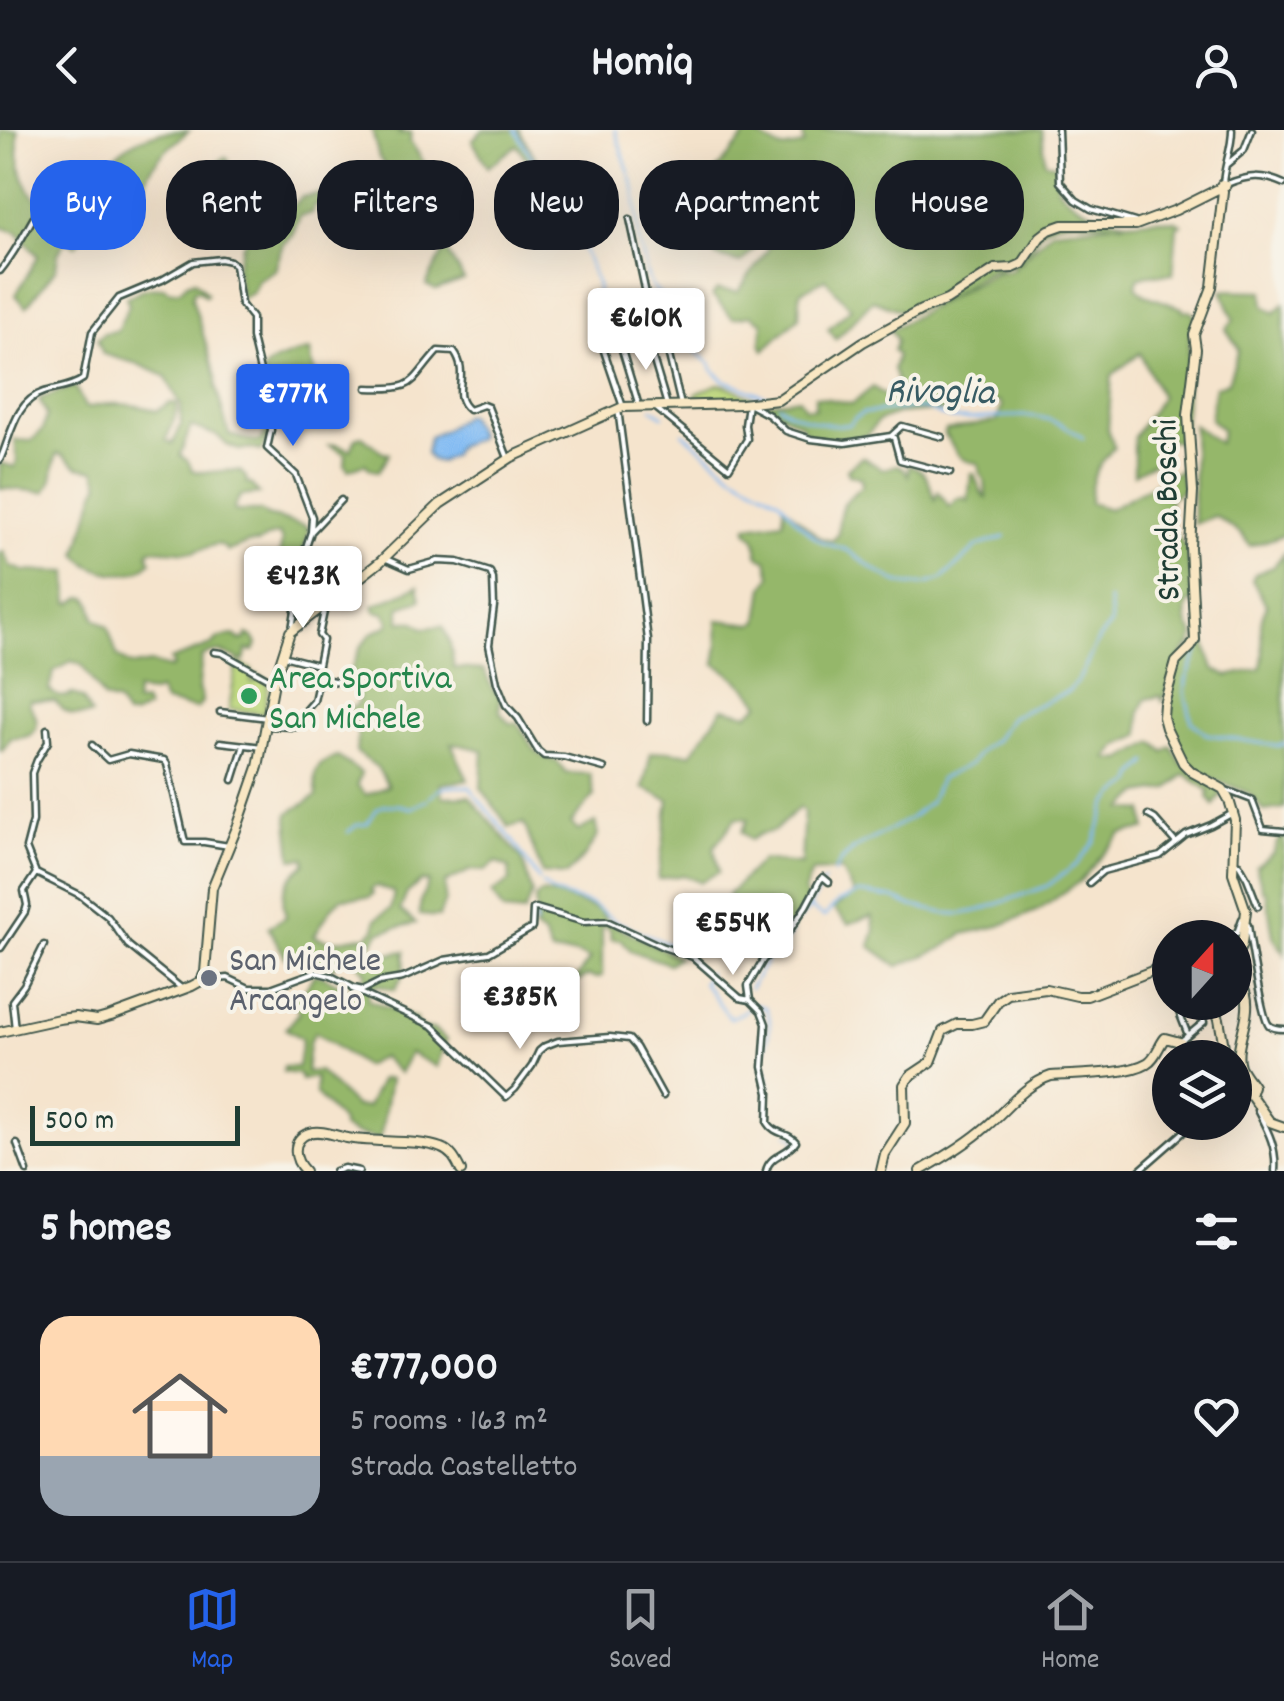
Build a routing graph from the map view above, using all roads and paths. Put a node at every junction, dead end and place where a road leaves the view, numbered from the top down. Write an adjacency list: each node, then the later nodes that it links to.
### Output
1 (1058, 130): 9 (street)
2 (1232, 130): 4 (street, Strada Boschi)
3 (1252, 130): 4 (street)
4 (1225, 166): 6 (street, Strada Boschi)
5 (1284, 184): 6 (street)
6 (1223, 187): 9 (street); 49 (street, Strada Boschi)
7 (630, 219): 17 (street)
8 (30, 221): 10 (street)
9 (1136, 225): 15 (street)
10 (0, 270)
11 (602, 345): 20 (street)
12 (650, 348): 16 (street)
13 (622, 350): 18 (street)
14 (366, 388): 24 (street)
15 (748, 404): 17 (street); 21 (street); 25 (street)
16 (667, 405): 17 (street); 19 (street)
17 (681, 405)
18 (639, 406): 19 (street); 20 (street)
19 (655, 406): 25 (street)
20 (621, 408): 24 (street); 41 (street)
21 (890, 436): 22 (street); 26 (street)
22 (942, 437)
23 (0, 460): 29 (street)
24 (509, 460): 30 (street)
25 (729, 468): 27 (street)
26 (950, 473)
27 (736, 474)
28 (341, 500): 29 (street)
29 (311, 532): 32 (street)
30 (384, 558): 31 (street); 47 (street)
31 (326, 603): 32 (street); 35 (street)
32 (292, 629): 34 (street)
33 (214, 652): 37 (street)
34 (282, 656): 35 (street); 37 (street)
35 (318, 664): 36 (street)
36 (316, 678)
37 (274, 682): 40 (street)
38 (344, 683): 40 (street)
39 (220, 712): 40 (street)
40 (267, 722): 46 (street)
41 (647, 722)
42 (46, 728): 56 (street)
43 (220, 742): 44 (street)
44 (244, 744): 46 (street); 48 (street)
45 (92, 745): 54 (street)
46 (263, 747): 54 (street)
47 (604, 768)
48 (232, 780)
49 (1229, 793): 50 (street); 52 (street)
50 (1233, 813): 53 (street); 55 (street)
51 (1148, 815): 53 (street)
52 (1284, 831)
53 (1176, 843): 58 (street)
54 (229, 846): 66 (street)
55 (1233, 863): 59 (street); 60 (street)
56 (36, 873): 64 (street); 68 (street)
57 (828, 882): 69 (street)
58 (1089, 883)
59 (1258, 906)
60 (1246, 915): 61 (street); 62 (street); 73 (street)
61 (1244, 920)
62 (1245, 920)
63 (44, 945): 72 (street)
64 (1, 948)
65 (1152, 971): 90 (street)
66 (201, 981): 67 (street); 68 (street)
67 (345, 983): 69 (street); 79 (street)
68 (184, 990): 72 (street)
69 (750, 1000): 84 (street)
70 (1183, 1020): 75 (street)
71 (1203, 1020): 75 (street)
72 (15, 1029): 74 (street)
73 (1284, 1029)
74 (0, 1032)
75 (1188, 1035): 76 (street)
76 (1182, 1040)
77 (1152, 1059): 91 (street)
78 (1252, 1084): 80 (street)
79 (663, 1096)
80 (1252, 1098): 81 (street); 93 (street)
81 (1284, 1128)
82 (1174, 1140): 92 (street)
83 (17, 1144): 85 (street)
84 (767, 1169)
85 (26, 1171)
86 (306, 1171): 89 (street)
87 (335, 1171): 88 (street)
88 (359, 1171)
89 (461, 1171)
90 (881, 1171)
91 (920, 1171)
92 (1139, 1171)
93 (1275, 1171)

